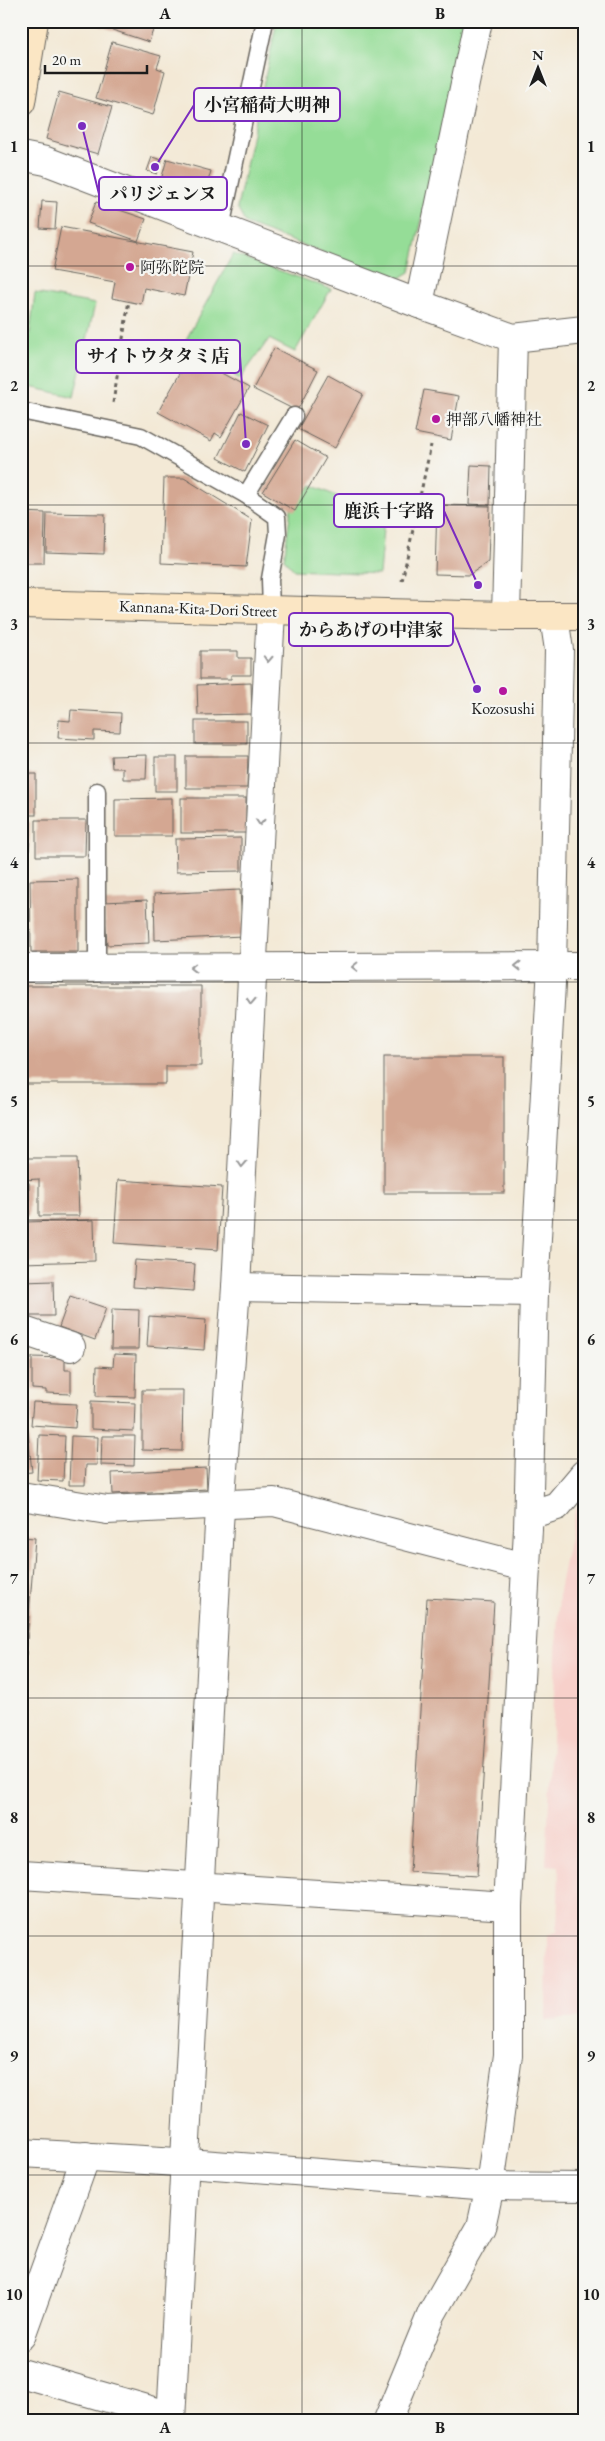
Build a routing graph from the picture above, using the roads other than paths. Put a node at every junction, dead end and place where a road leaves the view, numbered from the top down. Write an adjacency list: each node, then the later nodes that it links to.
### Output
1 (265, 21): 6 (lane)
2 (478, 21): 7 (street)
3 (29, 31): 4 (street)
4 (21, 102)
5 (21, 156): 6 (street)
6 (221, 228): 7 (street)
7 (419, 304): 9 (street)
8 (584, 330): 9 (street)
9 (513, 338): 15 (street)
10 (21, 411): 12 (lane)
11 (294, 416): 12 (lane)
12 (246, 495): 14 (lane)
13 (21, 604): 14 (street, Kannana-Kita-Dori Street)
14 (270, 610): 15 (street, Kannana-Kita-Dori Street); 23 (street, one-way to 23)
15 (506, 616): 17 (street, Kannana-Kita-Dori Street)
16 (584, 616): 17 (street, Kannana-Kita-Dori Street)
17 (554, 617): 19 (street)
18 (98, 791): 22 (lane)
19 (552, 966): 20 (street); 23 (street, one-way to 23); 25 (street)
20 (584, 966)
21 (21, 968): 22 (street)
22 (96, 968): 23 (street, one-way to 22)
23 (252, 968): 24 (street, one-way to 24)
24 (236, 1287): 25 (street); 30 (street)
25 (534, 1292): 31 (street)
26 (21, 1330): 27 (street)
27 (71, 1347)
28 (584, 1474): 31 (street)
29 (21, 1496): 30 (street)
30 (220, 1505): 32 (street); 34 (street)
31 (528, 1515): 32 (street)
32 (525, 1567): 35 (street)
33 (21, 1875): 34 (street)
34 (200, 1887): 35 (street); 38 (street)
35 (508, 1906): 39 (street)
36 (86, 2156): 37 (street); 38 (street); 41 (street)
37 (23, 2158)
38 (184, 2163): 39 (street); 43 (street)
39 (490, 2186): 40 (street); 44 (street)
40 (584, 2187)
41 (21, 2336)
42 (21, 2373): 43 (street)
43 (171, 2418)
44 (388, 2420)

